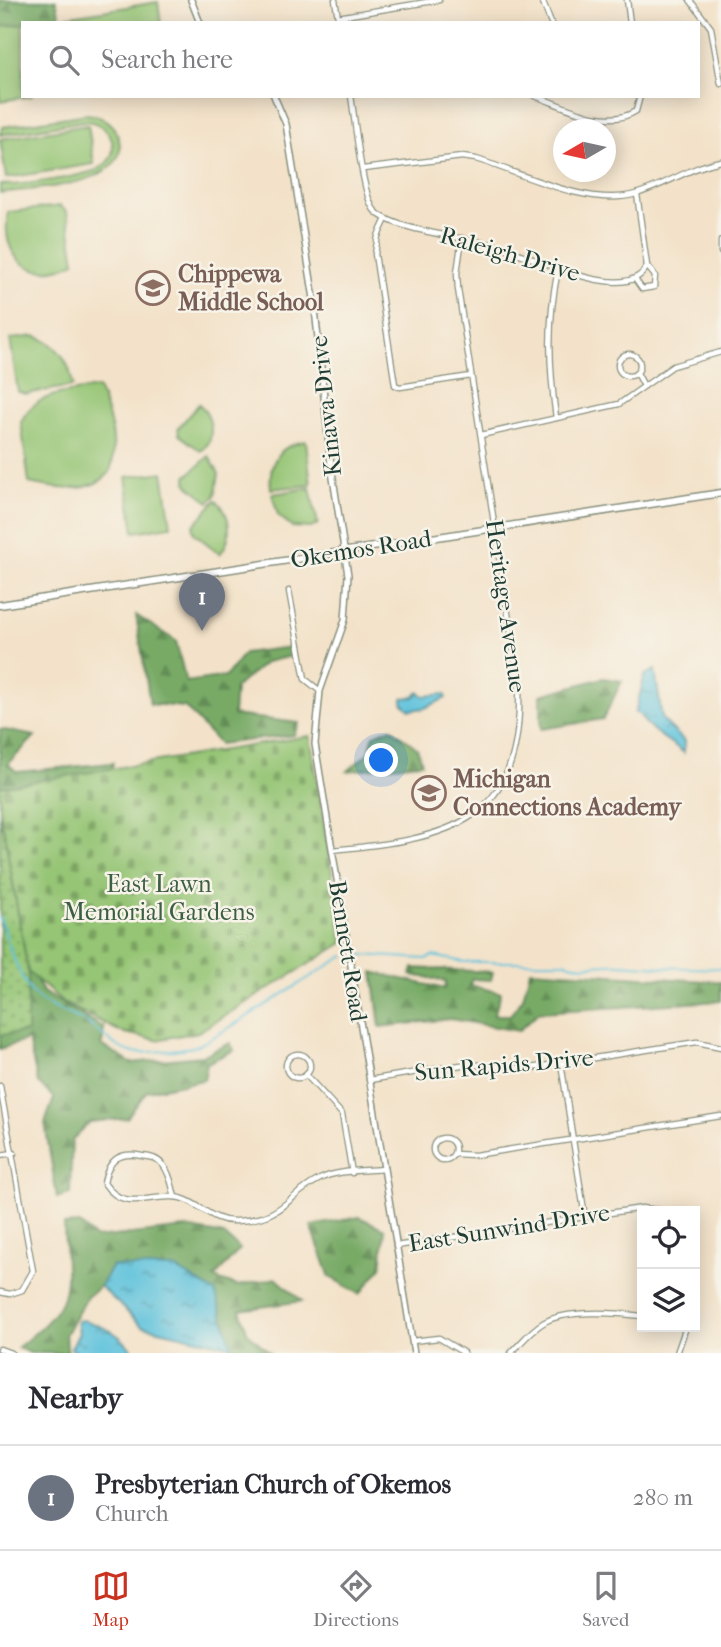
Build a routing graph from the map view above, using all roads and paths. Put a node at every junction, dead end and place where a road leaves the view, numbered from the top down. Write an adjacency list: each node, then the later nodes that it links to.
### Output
1 (191, 0): 8 (street)
2 (335, 0): 7 (street)
3 (439, 0): 7 (street)
4 (542, 0): 9 (street)
5 (626, 0): 10 (street)
6 (690, 0): 11 (street)
7 (338, 20)
8 (199, 21)
9 (551, 21)
10 (630, 21)
11 (721, 84)
12 (275, 98): 34 (street, Kinawa Drive)
13 (351, 98): 17 (street)
14 (542, 98): 15 (street)
15 (639, 98)
16 (721, 161): 18 (street)
17 (363, 169): 18 (street); 19 (street)
18 (637, 194): 23 (street)
19 (386, 219): 20 (street, Raleigh Drive); 28 (street)
20 (462, 238): 24 (street, Raleigh Drive); 28 (street, Heritage Avenue)
21 (721, 242): 22 (street)
22 (721, 252)
23 (648, 266): 25 (street); 25 (street, Raleigh Drive)
24 (558, 270): 25 (street, Raleigh Drive); 30 (street)
25 (635, 279)
26 (721, 352): 29 (street)
27 (637, 373): 27 (street); 29 (street)
28 (471, 376): 31 (street, Heritage Avenue)
29 (644, 386): 30 (street)
30 (556, 418): 31 (street)
31 (481, 435): 33 (street, Heritage Avenue)
32 (721, 493): 33 (main road, Okemos Road)
33 (496, 528): 34 (main road, Okemos Road); 38 (street, Heritage Avenue)
34 (345, 552): 36 (main road, Okemos Road); 37 (street, Bennett Road)
35 (289, 591): 37 (street)
36 (0, 606)
37 (320, 691): 38 (street, Bennett Road)
38 (332, 850): 42 (street, Bennett Road)
39 (721, 1047): 40 (street, Sun Rapids Drive)
40 (561, 1063): 42 (street, Sun Rapids Drive); 45 (street)
41 (306, 1075): 41 (street); 50 (street)
42 (369, 1080): 49 (street, Bennett Road)
43 (0, 1086): 46 (street)
44 (721, 1116): 45 (street)
45 (573, 1139): 47 (street); 53 (street)
46 (14, 1153): 48 (street); 55 (street)
47 (454, 1154): 47 (street)
48 (0, 1155)
49 (384, 1169): 50 (street); 54 (street, Bennett Road)
50 (352, 1173): 51 (street)
51 (175, 1197): 51 (street)
52 (637, 1209): 53 (street, East Sunwind Drive)
53 (585, 1217): 54 (street, East Sunwind Drive)
54 (396, 1246): 58 (street, Bennett Road)
55 (0, 1292)
56 (637, 1316): 63 (street)
57 (684, 1332): 64 (street)
58 (412, 1341): 61 (street, Bennett Road); 62 (street)
59 (0, 1349): 60 (street)
60 (10, 1353)
61 (414, 1353)
62 (464, 1353)
63 (511, 1353)
64 (677, 1353)

